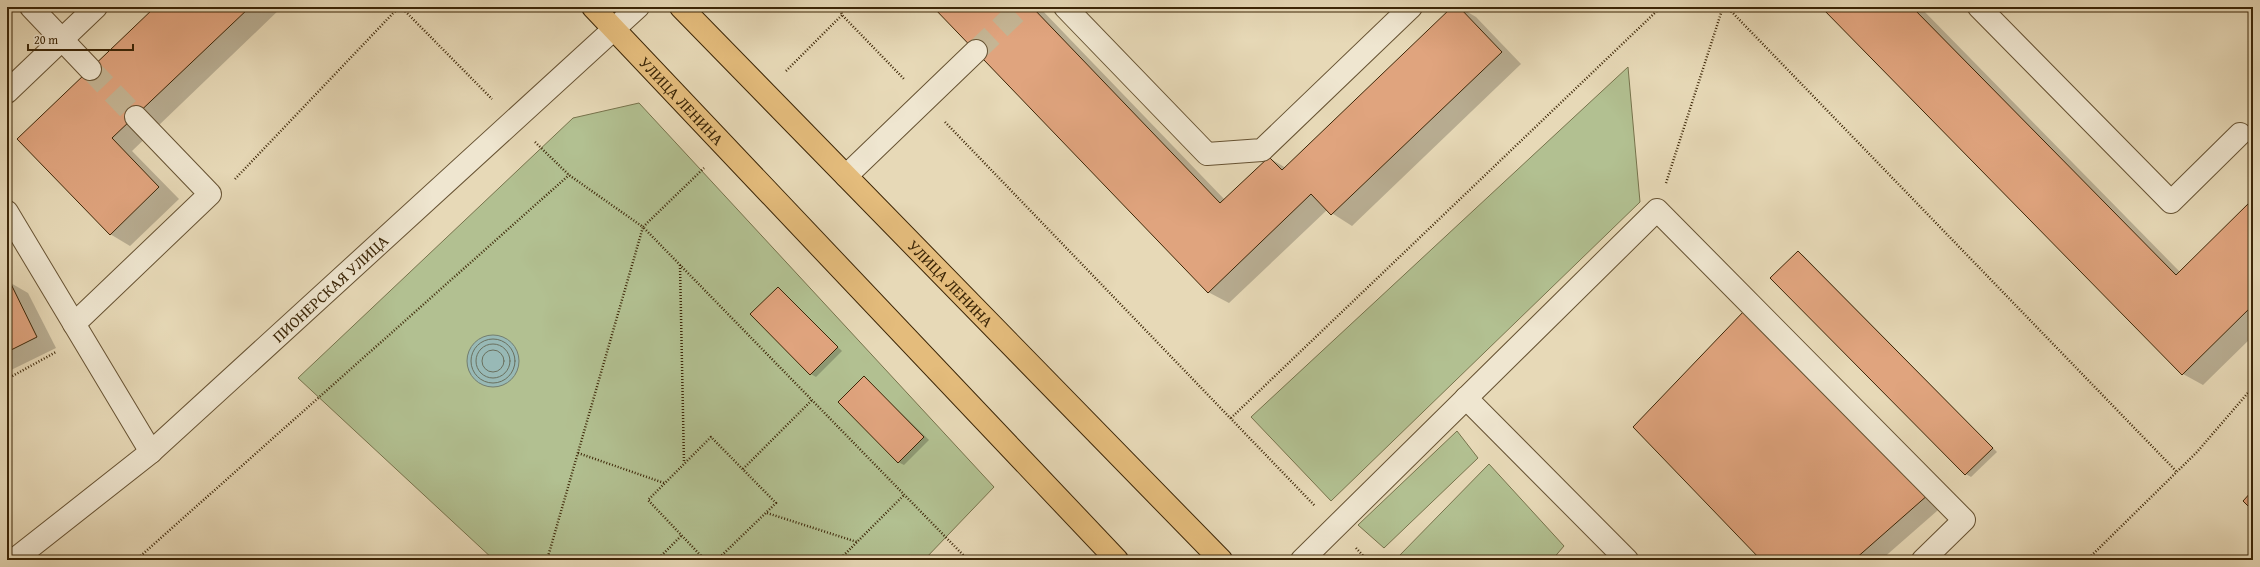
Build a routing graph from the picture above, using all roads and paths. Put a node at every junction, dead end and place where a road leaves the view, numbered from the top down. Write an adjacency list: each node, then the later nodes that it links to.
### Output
1 (31, 7): 16 (street)
2 (96, 7): 16 (street)
3 (401, 7): 23 (path)
4 (593, 7): 15 (main road, УЛИЦА ЛЕНИНА)
5 (638, 7): 15 (street, ПИОНЕРСКАЯ УЛИЦА)
6 (681, 7): 20 (main road, УЛИЦА ЛЕНИНА)
7 (840, 7): 14 (path)
8 (1065, 7): 9 (street)
9 (1412, 7)
10 (1660, 7): 36 (path)
11 (1723, 7): 28 (path)
12 (1727, 7): 41 (path)
13 (1978, 7): 24 (street)
14 (842, 15): 20 (path); 21 (path)
15 (614, 29): 23 (street, ПИОНЕРСКАЯ УЛИЦА); 25 (main road, УЛИЦА ЛЕНИНА)
16 (62, 39): 18 (street); 19 (street)
17 (976, 52): 21 (street)
18 (90, 69)
19 (7, 92)
20 (764, 93): 27 (main road, УЛИЦА ЛЕНИНА)
21 (924, 101): 27 (street); 36 (path)
22 (136, 116): 32 (street)
23 (513, 121): 26 (path); 37 (street, ПИОНЕРСКАЯ УЛИЦА)
24 (2240, 134)
25 (726, 148): 30 (path); 56 (main road, УЛИЦА ЛЕНИНА)
26 (569, 175): 30 (path); 49 (path)
27 (846, 176): 57 (main road, УЛИЦА ЛЕНИНА)
28 (1657, 210): 34 (street); 61 (street)
29 (7, 212): 32 (street)
30 (643, 227): 31 (path); 38 (path)
31 (680, 265): 35 (path); 39 (path)
32 (74, 324): 37 (street)
33 (2253, 387): 41 (path)
34 (1466, 398): 45 (street); 60 (street)
35 (812, 400): 40 (path); 43 (path)
36 (1231, 418): 45 (path)
37 (151, 452): 48 (street, ПИОНЕРСКАЯ УЛИЦА)
38 (578, 454): 42 (path); 50 (path)
39 (684, 464): 40 (path); 42 (path)
40 (744, 469): 44 (path)
41 (2177, 472): 62 (path)
42 (664, 483): 46 (path)
43 (904, 495): 47 (path); 55 (path)
44 (767, 513): 47 (path); 53 (path)
45 (1335, 527): 58 (street); 59 (path)
46 (681, 536): 51 (path); 52 (path)
47 (857, 542): 54 (path)
48 (28, 556)
49 (136, 560)
50 (547, 560)
51 (657, 560)
52 (705, 560)
53 (718, 560)
54 (839, 560)
55 (968, 560)
56 (1117, 560)
57 (1220, 560)
58 (1302, 560)
59 (1367, 560)
60 (1627, 560)
61 (1923, 560)
62 (2087, 560)

